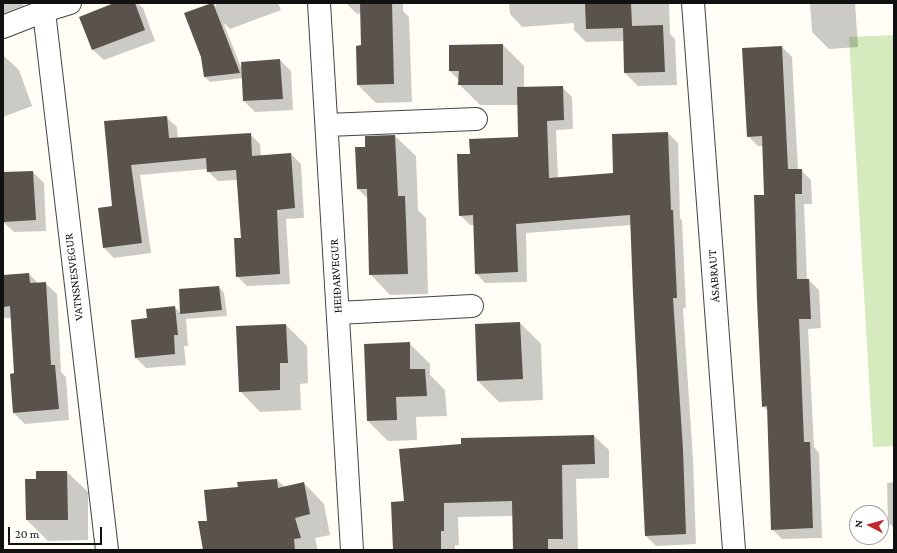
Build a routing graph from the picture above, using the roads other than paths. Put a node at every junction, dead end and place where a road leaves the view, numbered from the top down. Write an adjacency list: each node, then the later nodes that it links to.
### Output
1 (70, 3): 4 (street)
2 (319, 3): 7 (street, HEIÐARVEGUR)
3 (693, 3): 12 (street, ÁSABRAUT)
4 (43, 7): 5 (street); 10 (street, VATNSNESVEGUR)
5 (3, 27)
6 (476, 119): 7 (street)
7 (327, 125): 9 (street, HEIÐARVEGUR)
8 (472, 306): 9 (street)
9 (338, 313): 11 (street, HEIÐARVEGUR)
10 (107, 550)
11 (352, 550)
12 (734, 550)

